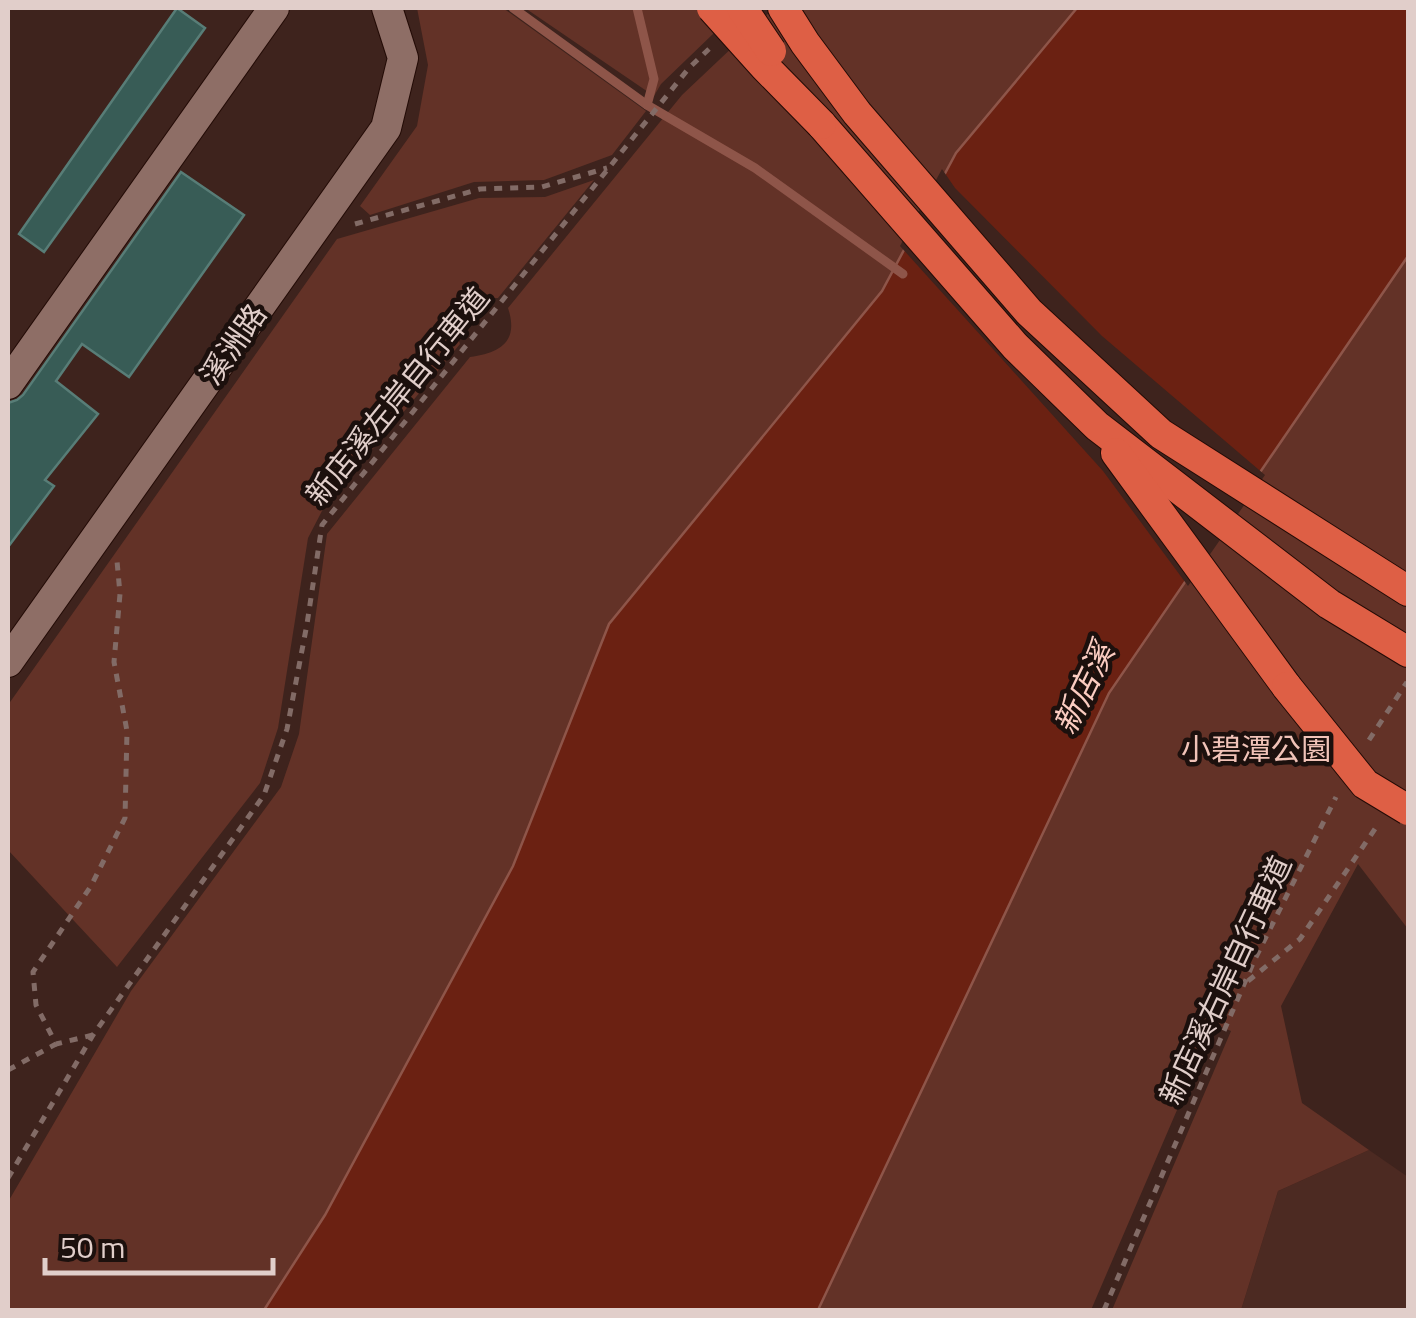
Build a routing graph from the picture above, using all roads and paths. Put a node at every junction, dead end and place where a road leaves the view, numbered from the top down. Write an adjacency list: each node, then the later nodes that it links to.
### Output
1 (274, 8): 12 (lane)
2 (388, 8): 11 (lane, 溪洲路)
3 (712, 8): 9 (highway, bridge)
4 (742, 8): 9 (highway, bridge)
5 (783, 8): 7 (highway)
6 (794, 8): 7 (highway)
7 (805, 43): 15 (highway)
8 (715, 44): 10 (path, 新店溪左岸自行車道)
9 (821, 124): 13 (highway)
10 (610, 167): 11 (path); 24 (path, 新店溪左岸自行車道)
11 (328, 211): 14 (lane, 溪洲路)
12 (8, 384)
13 (1097, 426): 16 (highway); 21 (highway, bridge)
14 (113, 513): 17 (lane, 溪洲路); 25 (path)
15 (1408, 590)
16 (1408, 652)
17 (8, 662)
18 (1408, 680): 19 (path)
19 (1360, 752)
20 (1342, 784): 23 (path, 新店溪右岸自行車道)
21 (1408, 810)
22 (1376, 826): 23 (path)
23 (1246, 983): 28 (path, 新店溪右岸自行車道)
24 (94, 1035): 25 (path); 27 (path, 新店溪左岸自行車道)
25 (56, 1044): 26 (path)
26 (8, 1070)
27 (8, 1178)
28 (1104, 1310)

